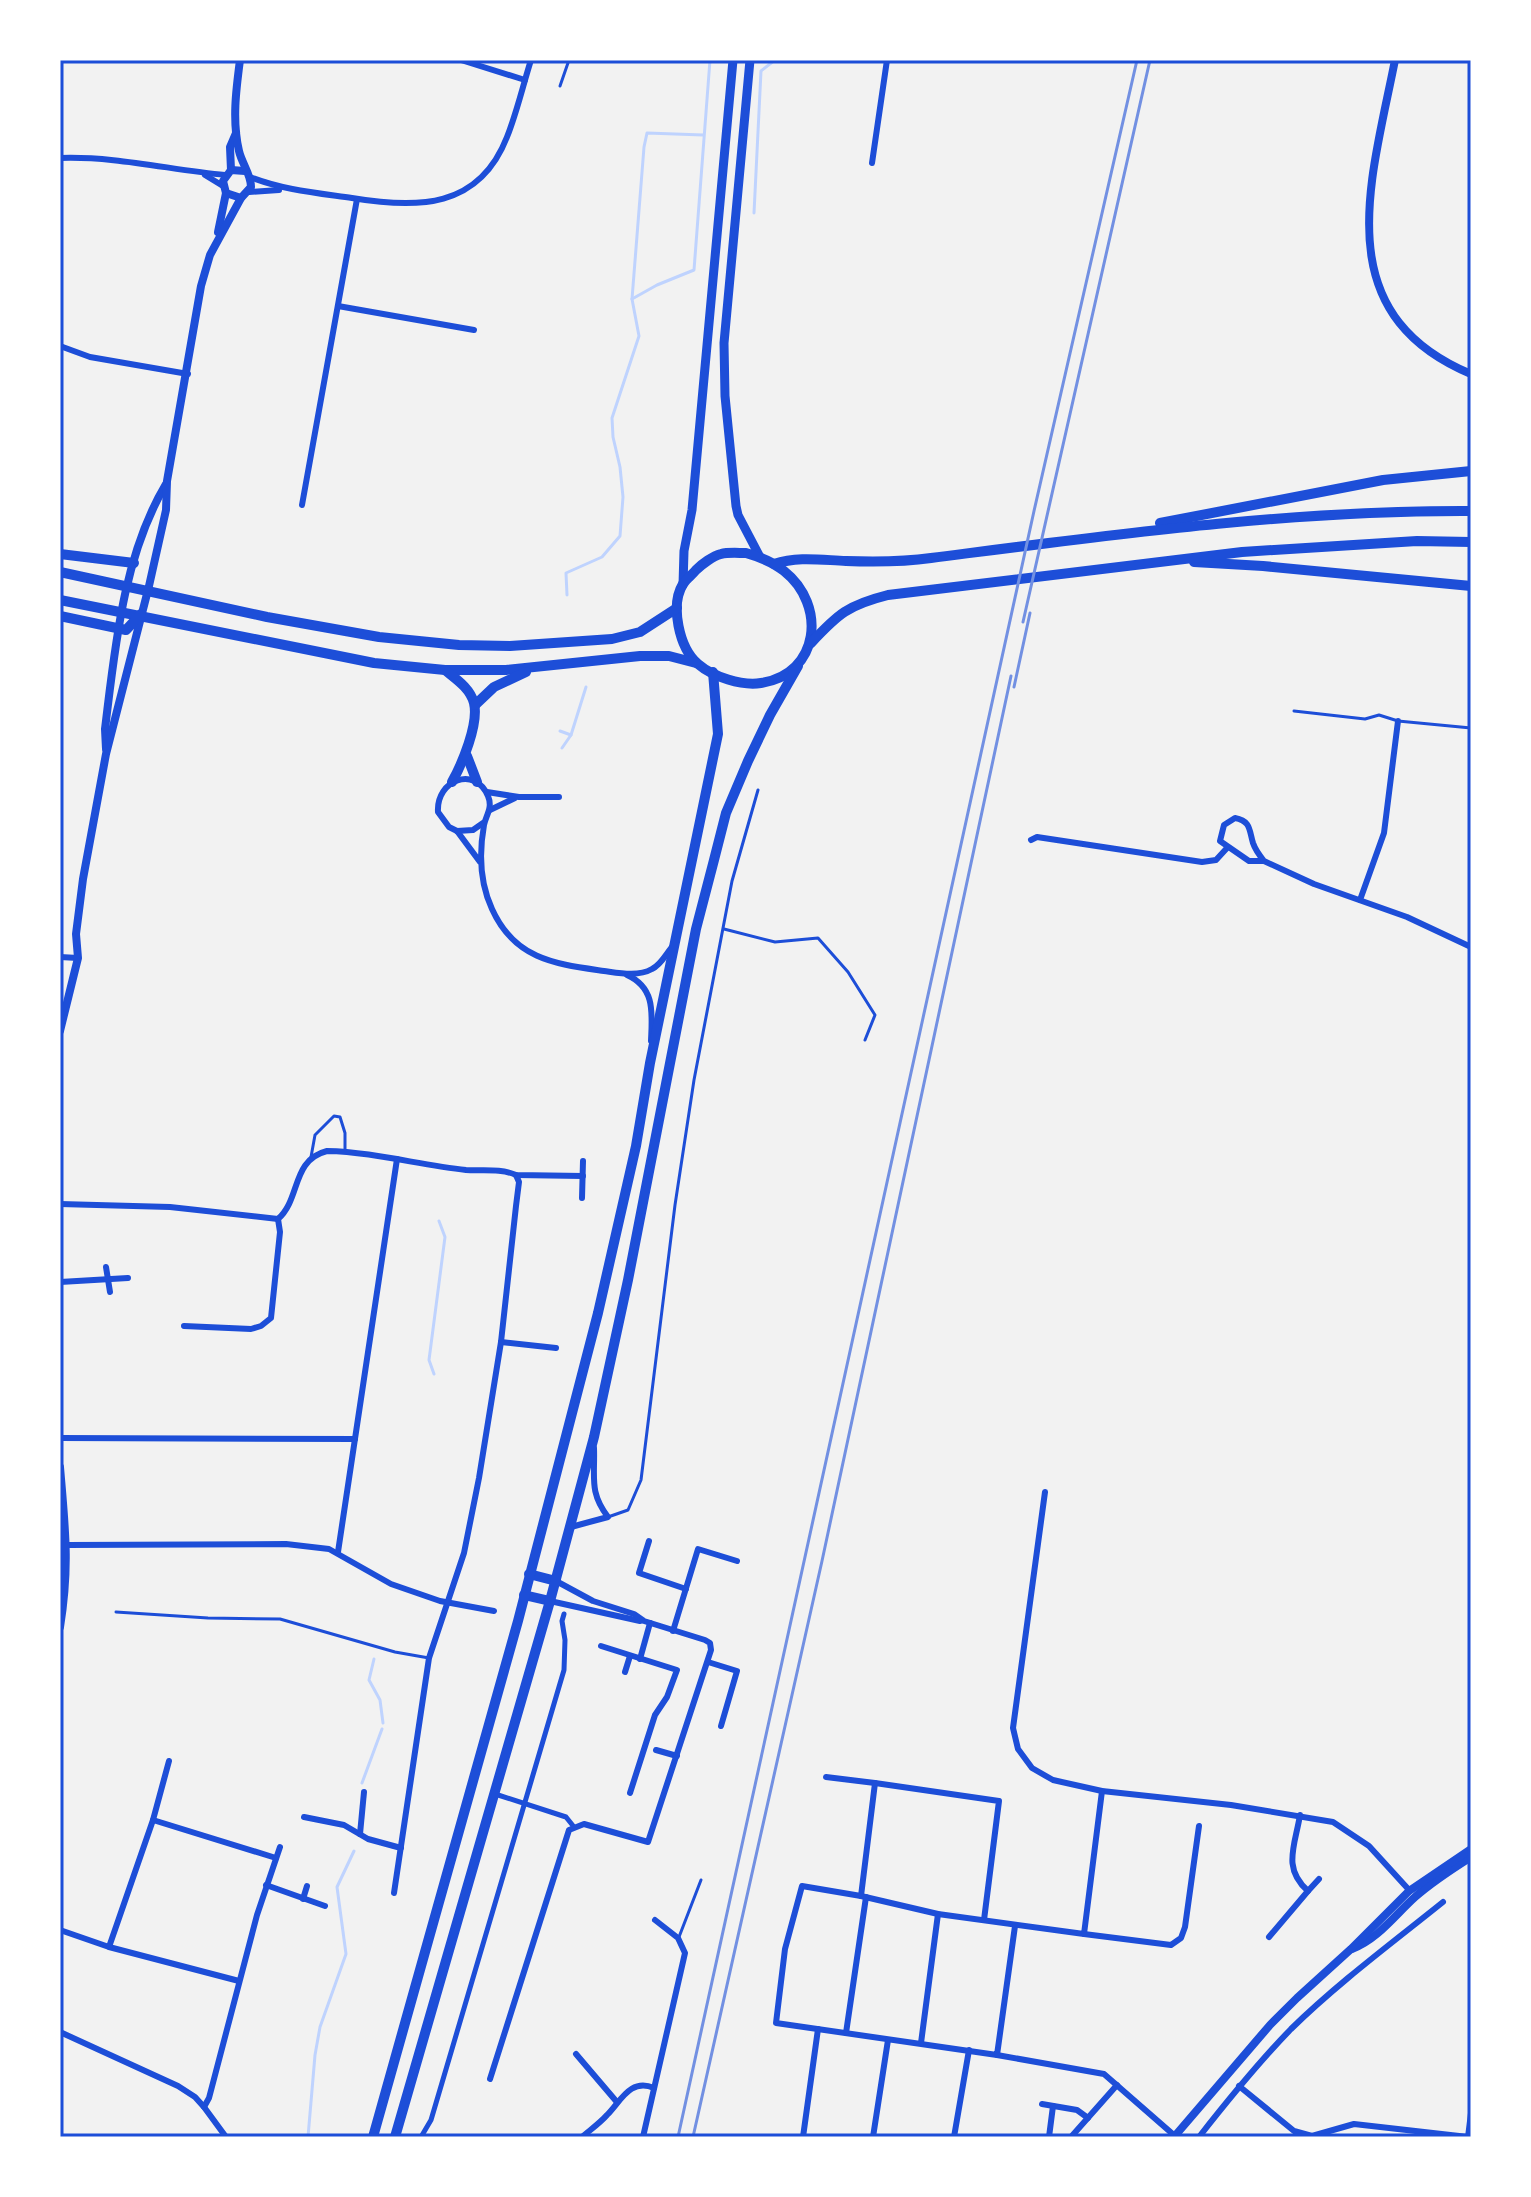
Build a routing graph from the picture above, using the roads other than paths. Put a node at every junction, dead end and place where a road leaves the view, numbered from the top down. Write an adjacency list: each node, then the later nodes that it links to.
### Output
1 (240, 60): 11 (street)
2 (461, 60): 9 (street)
3 (531, 60): 9 (street)
4 (569, 60): 10 (lane)
5 (733, 60): 41 (main road)
6 (750, 60): 35 (main road)
7 (887, 60): 13 (street)
8 (1395, 60): 27 (street)
9 (525, 80): 21 (street)
10 (560, 86)
11 (237, 131): 14 (street); 16 (street)
12 (60, 158): 15 (street)
13 (872, 163)
14 (228, 172): 15 (street); 16 (street); 17 (street)
15 (204, 174): 17 (street)
16 (248, 174): 18 (street); 19 (street)
17 (224, 189): 20 (street); 22 (street)
18 (287, 189): 19 (street); 21 (street)
19 (249, 192): 20 (street)
20 (241, 198): 22 (street)
21 (357, 199): 23 (street)
22 (216, 239): 26 (street)
23 (338, 306): 24 (street); 30 (street)
24 (474, 330)
25 (60, 346): 26 (street)
26 (188, 374): 29 (street)
27 (1471, 374)
28 (1471, 471): 32 (main road)
29 (167, 481): 37 (street); 40 (street)
30 (302, 505)
31 (1471, 511): 32 (main road)
32 (1088, 538): 38 (main road)
33 (1471, 542): 36 (main road)
34 (60, 554): 37 (main road)
35 (760, 557): 38 (main road); 41 (main road)
36 (1169, 561): 42 (main road); 48 (main road)
37 (134, 563): 40 (street); 47 (street)
38 (774, 564): 48 (main road)
39 (60, 572): 44 (main road)
40 (151, 575): 45 (street)
41 (683, 585): 44 (main road)
42 (1471, 586)
43 (60, 600): 52 (main road)
44 (677, 608): 49 (main road)
45 (142, 613): 47 (main road); 58 (street)
46 (60, 616): 47 (main road)
47 (119, 630): 58 (street)
48 (811, 643): 50 (main road)
49 (696, 663): 51 (main road); 53 (main road)
50 (798, 666): 53 (main road); 100 (main road)
51 (537, 668): 52 (main road); 54 (main road)
52 (445, 670): 54 (main road)
53 (713, 672): 75 (main road)
54 (475, 705): 59 (main road)
55 (1294, 711): 56 (lane)
56 (1398, 721): 57 (lane); 73 (street)
57 (1471, 728)
58 (106, 754): 78 (street)
59 (467, 756): 60 (main road); 61 (main road)
60 (452, 782): 61 (street); 68 (street)
61 (477, 782): 63 (street)
62 (758, 790): 74 (lane)
63 (486, 791): 64 (street); 66 (street)
64 (519, 797): 65 (street); 66 (street)
65 (559, 797)
66 (490, 810): 67 (street)
67 (484, 822): 68 (street); 72 (street)
68 (457, 831): 72 (street)
69 (1031, 840): 70 (street)
70 (1227, 848): 71 (street); 71 (street)
71 (1264, 861): 73 (street)
72 (480, 862): 79 (street)
73 (1360, 900): 76 (street)
74 (724, 929): 81 (lane); 106 (lane)
75 (677, 941): 79 (street); 82 (main road)
76 (1471, 947)
77 (60, 957): 78 (street)
78 (78, 958): 80 (street)
79 (624, 974): 82 (street)
80 (60, 1031)
81 (865, 1040)
82 (650, 1063): 112 (main road)
83 (345, 1152): 84 (street); 84 (lane); 85 (street)
84 (311, 1157): 91 (street)
85 (397, 1159): 87 (street); 102 (street)
86 (583, 1161): 88 (street)
87 (516, 1175): 88 (street); 98 (street)
88 (583, 1176): 89 (street)
89 (582, 1198)
90 (60, 1204): 91 (street)
91 (278, 1219): 97 (street)
92 (106, 1267): 94 (street)
93 (128, 1278): 94 (street)
94 (108, 1280): 95 (street); 96 (street)
95 (60, 1282)
96 (110, 1292)
97 (184, 1326)
98 (501, 1342): 99 (street); 118 (street)
99 (556, 1348)
100 (594, 1437): 106 (street); 107 (main road)
101 (60, 1438): 102 (street)
102 (355, 1439): 110 (street)
103 (60, 1467): 104 (street)
104 (60, 1475): 109 (street)
105 (1045, 1492): 137 (street)
106 (608, 1517): 107 (street)
107 (571, 1527): 113 (main road)
108 (649, 1541): 114 (street)
109 (67, 1545): 110 (street); 115 (street)
110 (338, 1552): 118 (street)
111 (737, 1561): 114 (street)
112 (529, 1574): 113 (main road); 116 (main road)
113 (556, 1581): 117 (main road); 122 (street)
114 (686, 1589): 124 (street)
115 (63, 1593): 123 (street)
116 (524, 1595): 117 (main road); 196 (main road)
117 (550, 1601): 122 (street); 140 (main road)
118 (447, 1603): 119 (street); 127 (street)
119 (494, 1611)
120 (116, 1612): 127 (lane)
121 (564, 1614): 141 (street)
122 (647, 1622): 124 (street); 128 (street)
123 (60, 1627)
124 (673, 1631): 129 (street)
125 (601, 1646): 126 (street)
126 (630, 1656): 128 (street); 130 (street)
127 (429, 1658): 149 (street)
128 (640, 1659): 139 (street)
129 (708, 1662): 131 (street); 133 (street)
130 (625, 1672)
131 (721, 1726)
132 (656, 1750): 133 (street)
133 (677, 1756): 146 (street)
134 (169, 1761): 144 (street)
135 (826, 1777): 136 (street)
136 (875, 1783): 160 (street); 166 (street)
137 (1102, 1791): 142 (street); 169 (street)
138 (364, 1792): 147 (street)
139 (630, 1793)
140 (494, 1794): 141 (street); 197 (main road)
141 (525, 1803): 146 (street); 198 (street)
142 (1300, 1815): 157 (street); 159 (street)
143 (304, 1817): 147 (street)
144 (153, 1820): 152 (street); 172 (street)
145 (1199, 1826): 169 (street)
146 (574, 1827): 184 (street)
147 (360, 1834): 149 (street)
148 (280, 1847): 152 (street)
149 (401, 1848): 158 (street)
150 (1471, 1849): 159 (street)
151 (1471, 1857): 159 (street)
152 (276, 1858): 155 (street)
153 (1319, 1879): 157 (street)
154 (701, 1880): 171 (lane)
155 (266, 1885): 161 (street); 173 (street)
156 (307, 1886): 161 (street)
157 (1308, 1891): 170 (street)
158 (394, 1893)
159 (1412, 1894): 174 (street)
160 (863, 1897): 164 (street); 176 (street); 178 (street)
161 (303, 1899): 163 (street)
162 (1443, 1902): 175 (street)
163 (325, 1906)
164 (938, 1914): 166 (street); 180 (street)
165 (655, 1920): 171 (street)
166 (984, 1920): 167 (street)
167 (1015, 1926): 169 (street); 183 (street)
168 (60, 1930): 172 (street)
169 (1084, 1934)
170 (1269, 1937)
171 (678, 1938): 187 (street)
172 (109, 1947): 173 (street)
173 (239, 1981): 191 (street)
174 (1315, 1981): 175 (street); 206 (street)
175 (1329, 1995): 186 (street)
176 (818, 2029): 178 (street); 201 (street)
177 (60, 2032): 191 (street)
178 (846, 2033): 179 (street)
179 (888, 2040): 180 (street); 202 (street)
180 (921, 2043): 181 (street)
181 (969, 2050): 183 (street); 203 (street)
182 (576, 2054): 188 (street)
183 (997, 2055): 185 (street)
184 (490, 2079)
185 (1117, 2085): 193 (street); 206 (street)
186 (1239, 2086): 194 (street); 207 (street)
187 (654, 2088): 188 (street); 200 (street)
188 (616, 2101): 199 (street)
189 (1042, 2104): 190 (street)
190 (1053, 2106): 193 (street); 204 (street)
191 (204, 2107): 195 (street)
192 (1471, 2113): 208 (street)
193 (1088, 2118): 205 (street)
194 (1303, 2136): 208 (street)
195 (226, 2137)
196 (373, 2137)
197 (395, 2137)
198 (421, 2137)
199 (582, 2137)
200 (643, 2137)
201 (803, 2137)
202 (873, 2137)
203 (954, 2137)
204 (1049, 2137)
205 (1071, 2137)
206 (1175, 2137)
207 (1199, 2137)
208 (1468, 2137)

